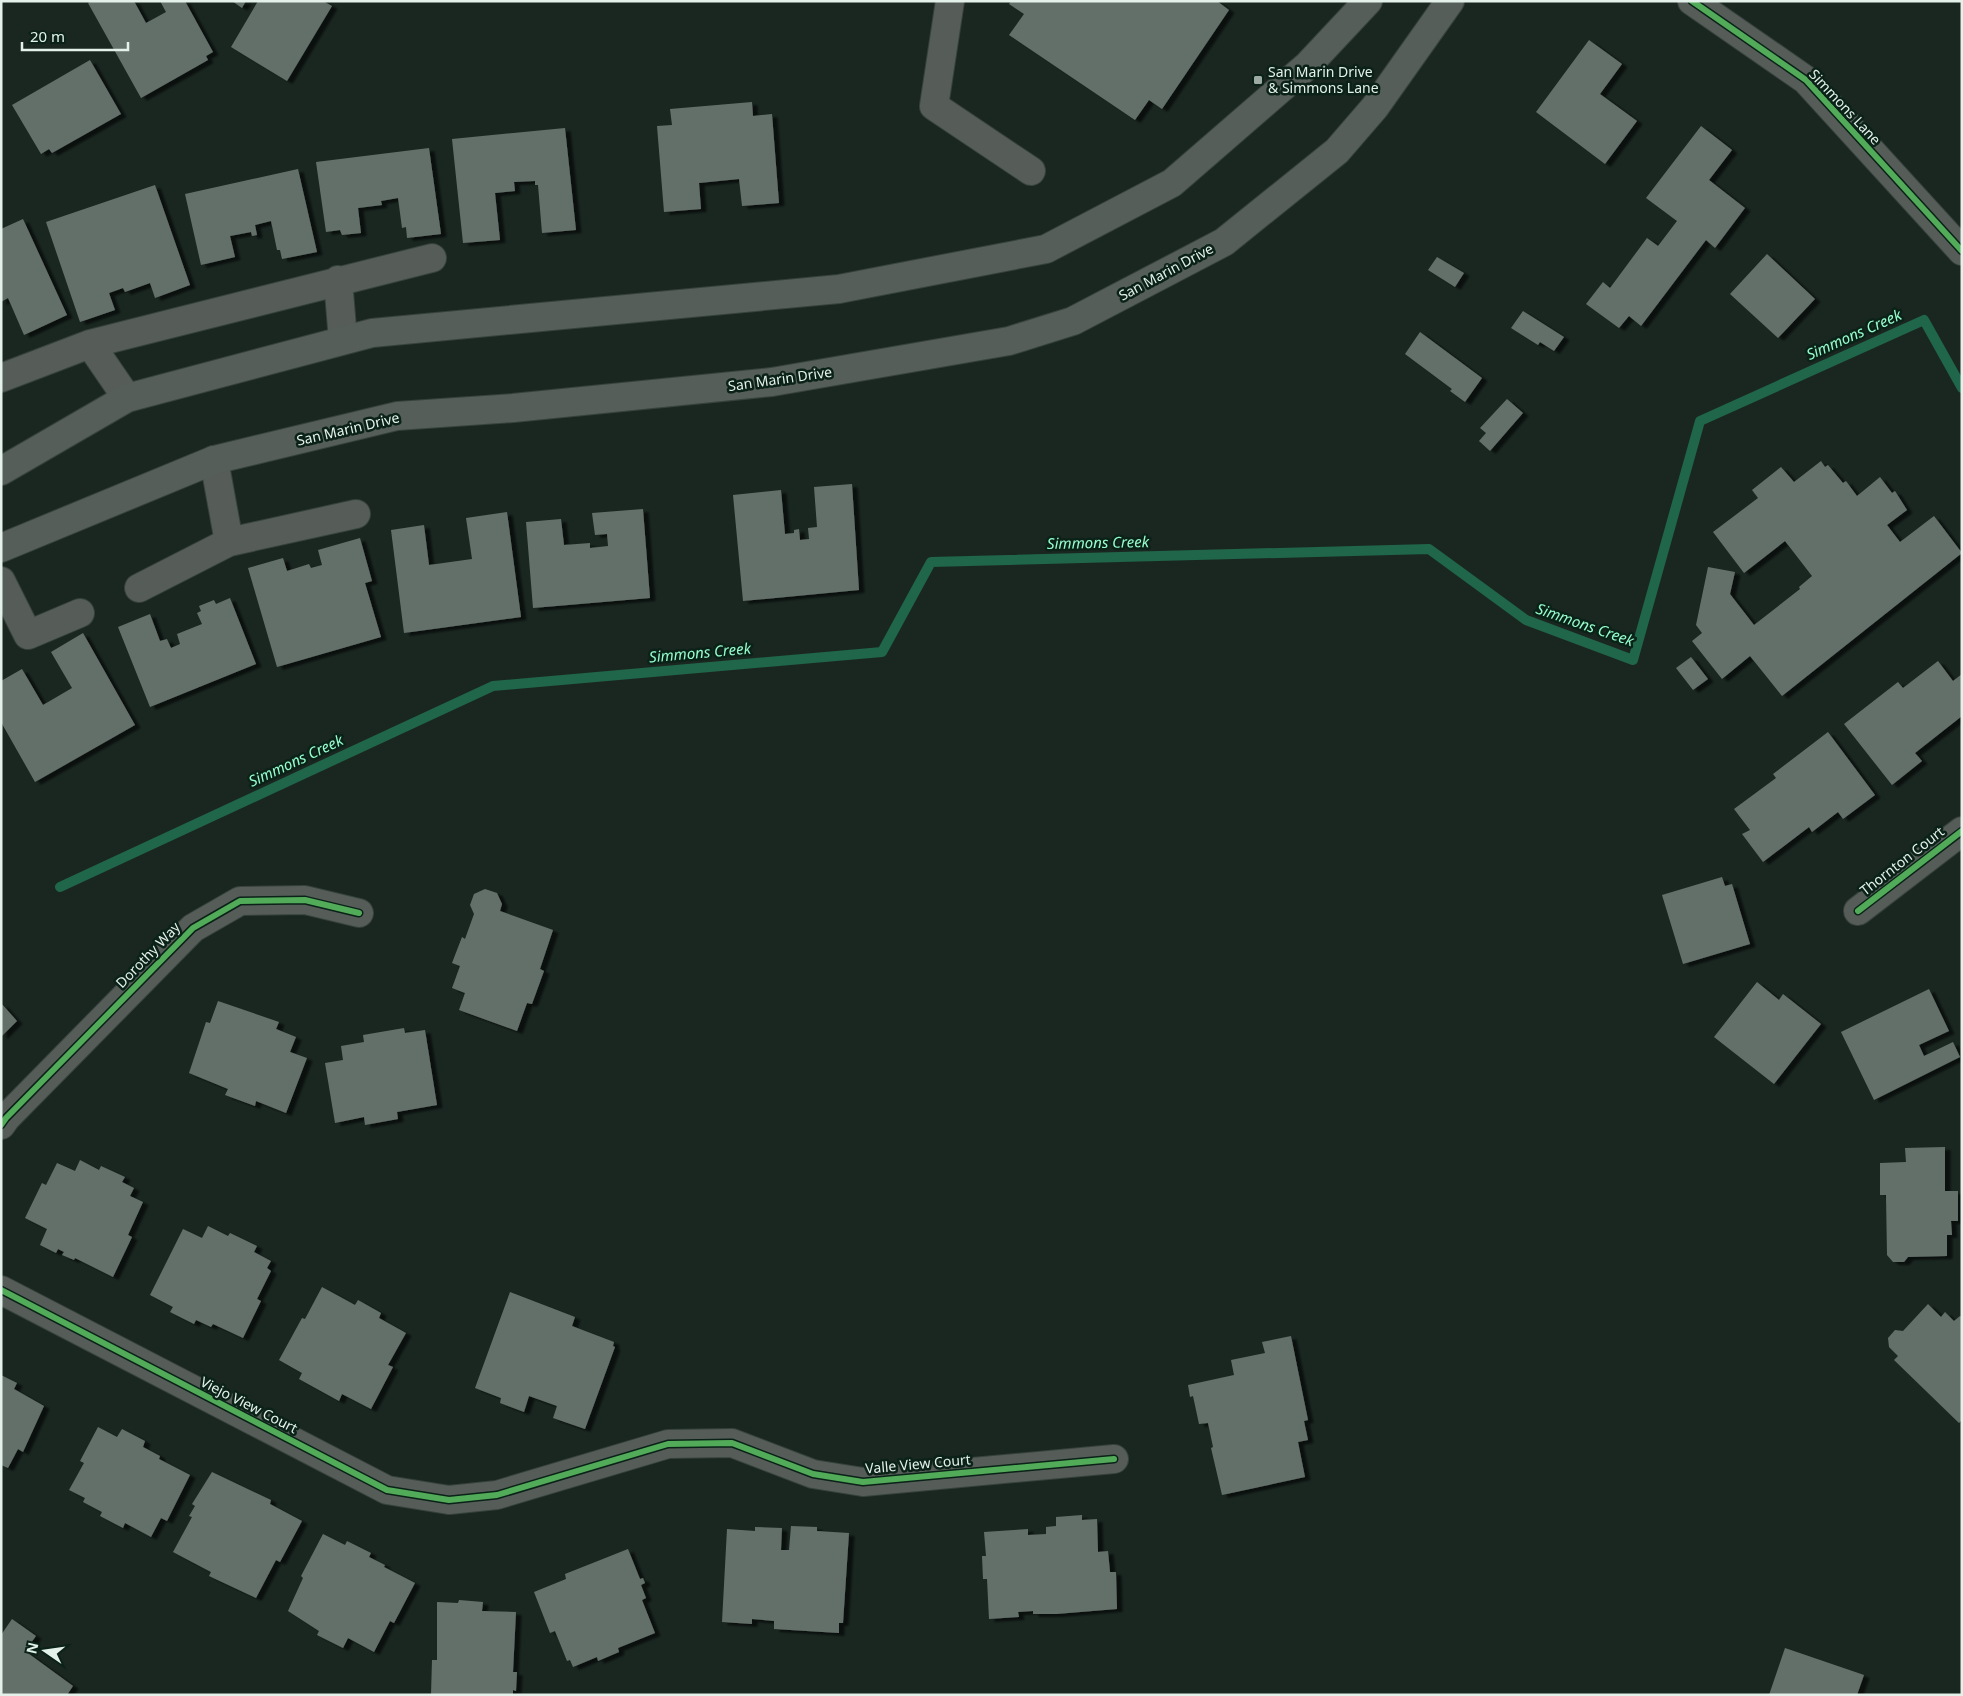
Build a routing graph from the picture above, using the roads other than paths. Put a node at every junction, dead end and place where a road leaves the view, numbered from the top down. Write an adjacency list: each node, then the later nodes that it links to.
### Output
1 (950, 1): 5 (street)
2 (1368, 1): 9 (main road)
3 (1450, 1): 13 (main road, San Marin Drive)
4 (1692, 1): 6 (street, Simmons Lane)
5 (1031, 171)
6 (1962, 251)
7 (432, 258): 8 (street)
8 (338, 280): 9 (street); 10 (street)
9 (343, 340): 12 (main road)
10 (90, 344): 11 (street); 12 (street)
11 (1, 378)
12 (127, 398): 14 (main road)
13 (214, 460): 16 (street); 17 (main road, San Marin Drive)
14 (1, 471)
15 (356, 514): 16 (street)
16 (229, 542): 19 (street)
17 (1, 548)
18 (1, 581): 20 (street)
19 (140, 588)
20 (80, 613)
21 (1962, 830): 22 (street, Thornton Court)
22 (1858, 911)
23 (359, 913): 24 (street, Dorothy Way)
24 (1, 1126)
25 (1, 1290): 27 (street, Viejo View Court)
26 (1114, 1459): 27 (street, Valle View Court)
27 (497, 1495)

